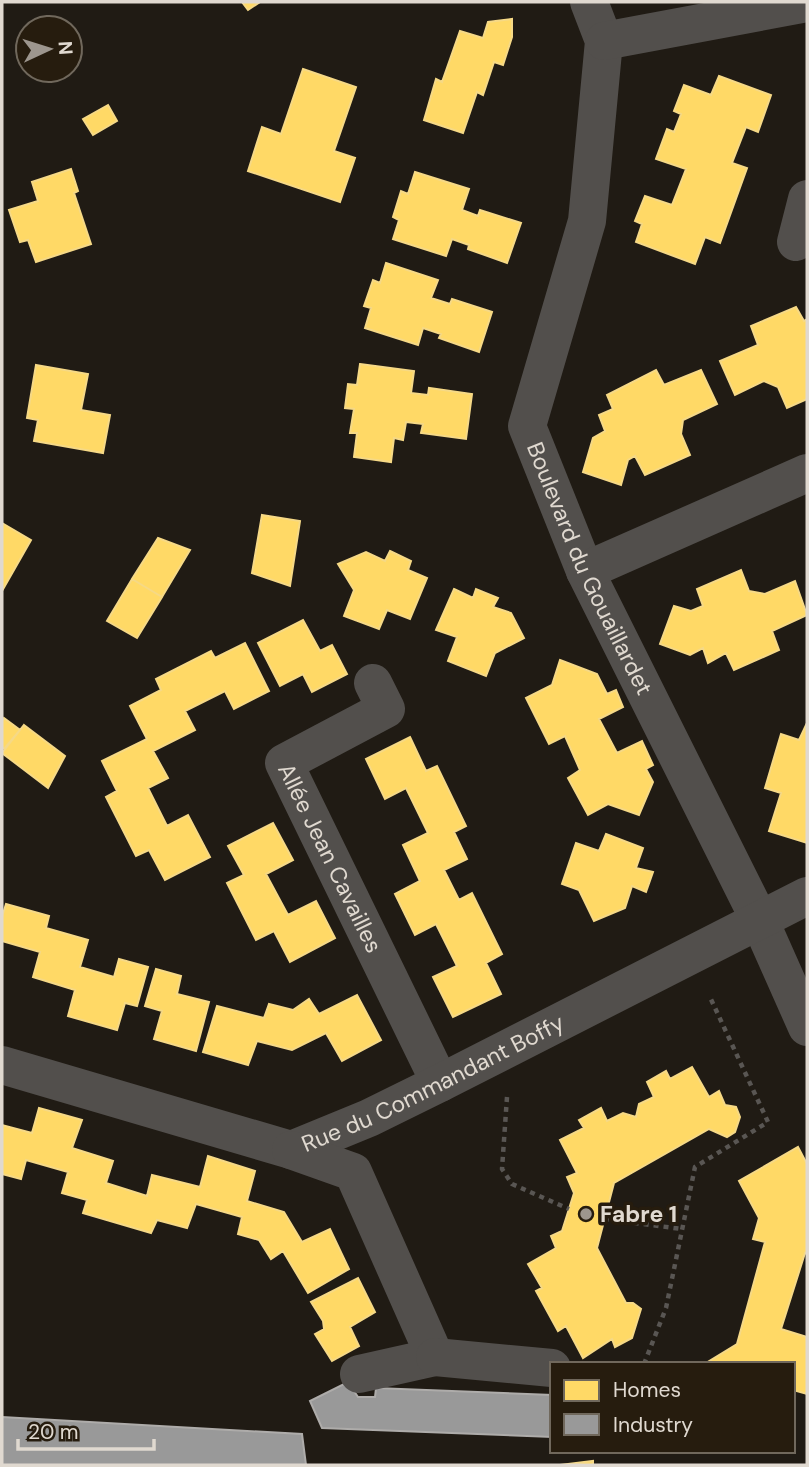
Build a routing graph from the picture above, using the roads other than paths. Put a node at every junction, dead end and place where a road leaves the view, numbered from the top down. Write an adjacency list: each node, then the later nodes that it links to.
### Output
1 (589, 2): 3 (street, Boulevard du Gouaillardet)
2 (807, 3): 3 (street)
3 (604, 41): 7 (street, Boulevard du Gouaillardet)
4 (807, 199): 5 (street)
5 (796, 242)
6 (807, 472): 7 (street)
7 (585, 571): 10 (street, Boulevard du Gouaillardet)
8 (373, 683): 13 (street, Allée Jean Cavailles)
9 (807, 896): 10 (street, Rue du Commandant Boffy)
10 (760, 919): 11 (street, Boulevard du Gouaillardet); 13 (street, Rue du Commandant Boffy)
11 (807, 1027)
12 (2, 1065): 14 (street, Rue du Commandant Boffy)
13 (440, 1083): 14 (street, Rue du Commandant Boffy)
14 (291, 1150): 15 (street)
15 (435, 1357): 16 (street); 17 (street)
16 (550, 1368)
17 (359, 1374)

